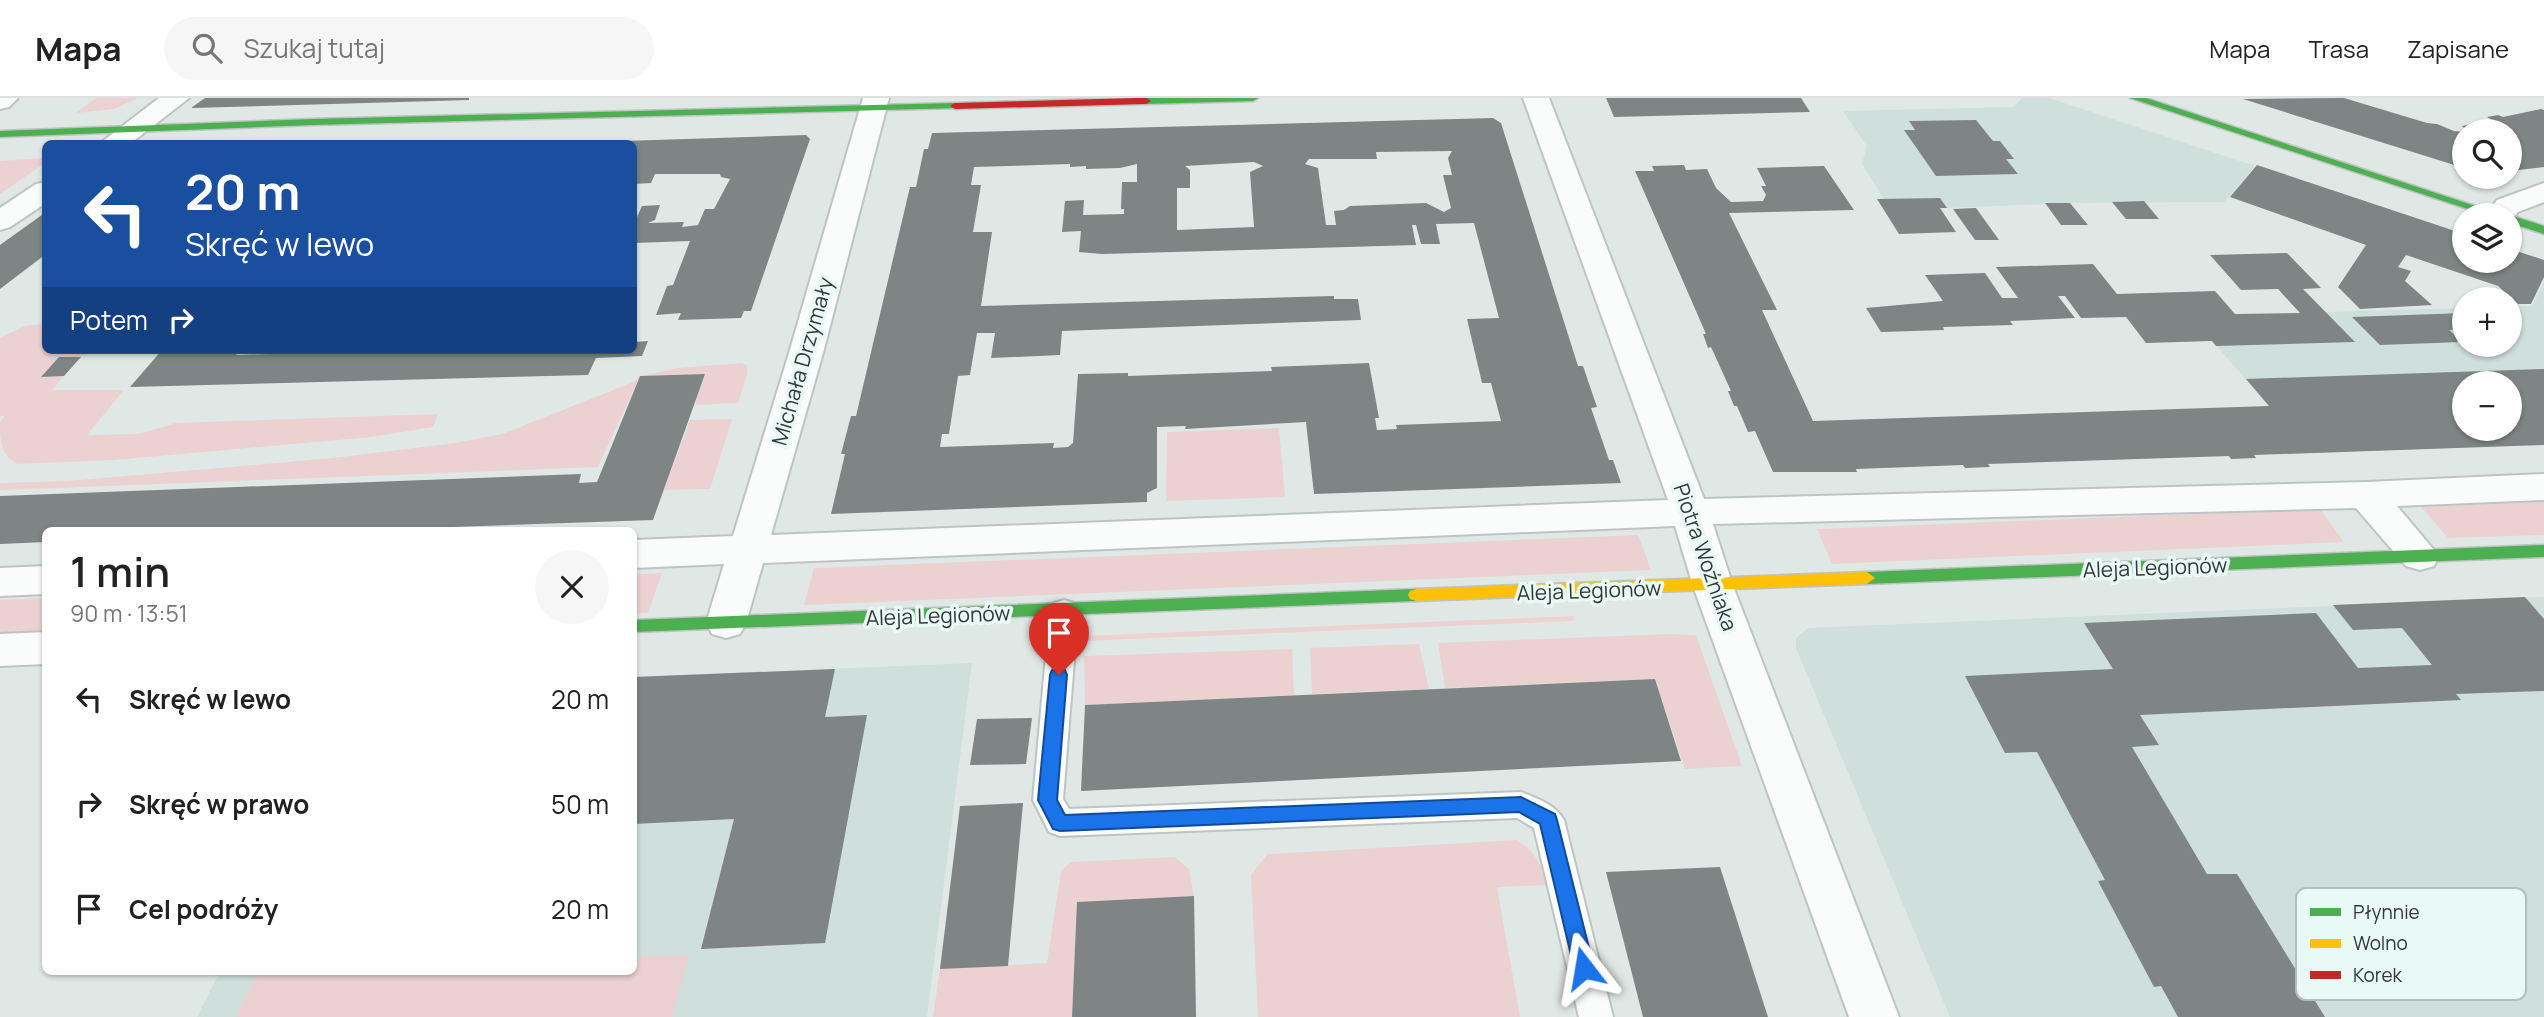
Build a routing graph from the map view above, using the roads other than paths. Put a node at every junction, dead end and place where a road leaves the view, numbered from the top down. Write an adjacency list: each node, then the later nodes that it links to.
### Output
1 (5, 98): 6 (street)
2 (176, 98): 8 (street)
3 (1253, 98): 7 (street)
4 (1536, 98): 20 (street, Piotra Woźniaka)
5 (2135, 98): 13 (street)
6 (0, 101)
7 (874, 104): 8 (street); 21 (street, Michała Drzymały)
8 (135, 127): 9 (street); 10 (street)
9 (0, 134)
10 (117, 140)
11 (2544, 192): 14 (street)
12 (42, 193): 15 (street)
13 (2462, 203)
14 (2515, 203)
15 (0, 221)
16 (2522, 223): 17 (street)
17 (2544, 230)
18 (2544, 487): 19 (street)
19 (2366, 495): 20 (street); 24 (street)
20 (1690, 512): 21 (street); 27 (street, Piotra Woźniaka)
21 (746, 549): 23 (street); 29 (street, Michała Drzymały)
22 (2544, 551): 24 (street, Aleja Legionów)
23 (637, 554)
24 (2420, 556): 27 (street, Aleja Legionów)
25 (42, 580): 26 (street)
26 (0, 582)
27 (1713, 586): 28 (street, Aleja Legionów); 34 (street, Piotra Woźniaka)
28 (1064, 610): 29 (street, Aleja Legionów); 33 (lane)
29 (726, 623): 30 (street, Aleja Legionów)
30 (637, 626)
31 (42, 648): 32 (street)
32 (0, 650)
33 (1596, 1017)
34 (1874, 1017)

